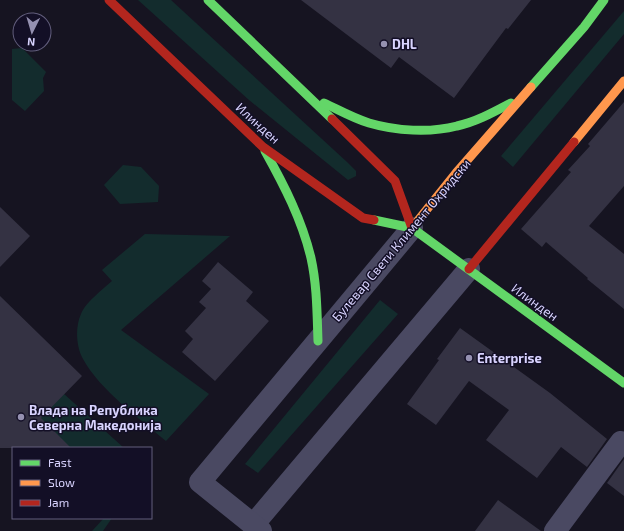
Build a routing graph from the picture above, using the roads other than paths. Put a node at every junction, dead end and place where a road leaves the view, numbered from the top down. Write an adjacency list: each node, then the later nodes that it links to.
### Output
1 (109, 0): 7 (street, Илинден)
2 (208, 0): 6 (street)
3 (604, 0): 5 (street, Булевар Свети Климент Охридски)
4 (624, 81): 9 (street)
5 (525, 96): 6 (street); 8 (street, Булевар Свети Климент Охридски)
6 (310, 97): 8 (street)
7 (262, 147): 8 (street, Илинден); 10 (street)
8 (412, 228): 9 (street, Илинден); 10 (street, Булевар Свети Климент Охридски)
9 (469, 269): 11 (street, Илинден); 13 (street)
10 (318, 341): 13 (street, Булевар Свети Климент Охридски)
11 (624, 383)
12 (621, 442): 14 (street)
13 (257, 528)
14 (555, 531)

